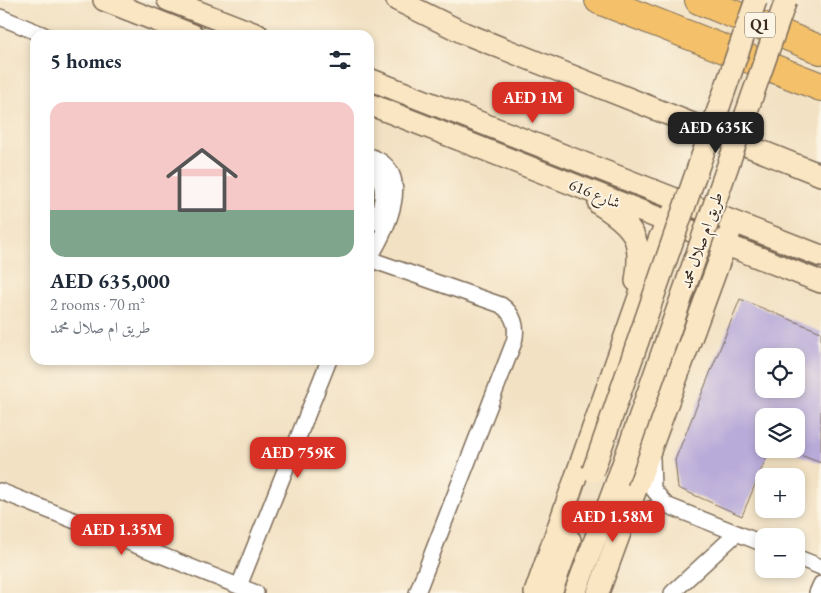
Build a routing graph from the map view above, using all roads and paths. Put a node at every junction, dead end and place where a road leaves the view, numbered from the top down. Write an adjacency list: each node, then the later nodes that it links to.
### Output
1 (104, 0): 10 (main road)
2 (168, 0): 11 (main road)
3 (397, 0): 16 (main road)
4 (598, 0): 14 (highway)
5 (699, 0): 12 (highway, Q1)
6 (756, 0): 16 (main road, طريق ام صلال محمد, bridge)
7 (786, 0): 17 (main road, طريق ام صلال محمد, bridge)
8 (0, 17): 9 (street)
9 (32, 30)
10 (180, 30)
11 (245, 30)
12 (821, 50)
13 (374, 81): 22 (main road, شارع 616)
14 (821, 87)
15 (374, 106): 21 (main road, شارع 616)
16 (710, 132): 17 (main road); 46 (main road, طريق ام صلال محمد, bridge)
17 (736, 142): 20 (main road); 47 (main road, طريق ام صلال محمد, bridge)
18 (374, 159): 27 (street)
19 (374, 173): 25 (street)
20 (821, 175)
21 (554, 177): 23 (main road, شارع 616); 31 (main road)
22 (684, 202): 23 (main road); 24 (main road, شارع 616)
23 (667, 222): 26 (main road, شارع 616); 31 (main road)
24 (734, 222): 26 (main road); 28 (main road, شارع 616)
25 (374, 236)
26 (726, 245): 30 (main road, شارع 616); 33 (main road)
27 (374, 250)
28 (821, 256)
29 (374, 261): 44 (street)
30 (821, 282)
31 (628, 326): 45 (main road)
32 (326, 365): 42 (street)
33 (652, 450): 35 (street); 36 (main road)
34 (0, 491): 42 (street)
35 (666, 505): 36 (street); 37 (street)
36 (623, 527): 48 (main road)
37 (737, 533): 38 (street); 49 (street)
38 (755, 540)
39 (805, 561): 40 (street)
40 (821, 567)
41 (821, 584): 50 (street)
42 (239, 586): 43 (street)
43 (256, 593)
44 (417, 593)
45 (535, 593)
46 (552, 593)
47 (575, 593)
48 (598, 593)
49 (672, 593)
50 (817, 593)

